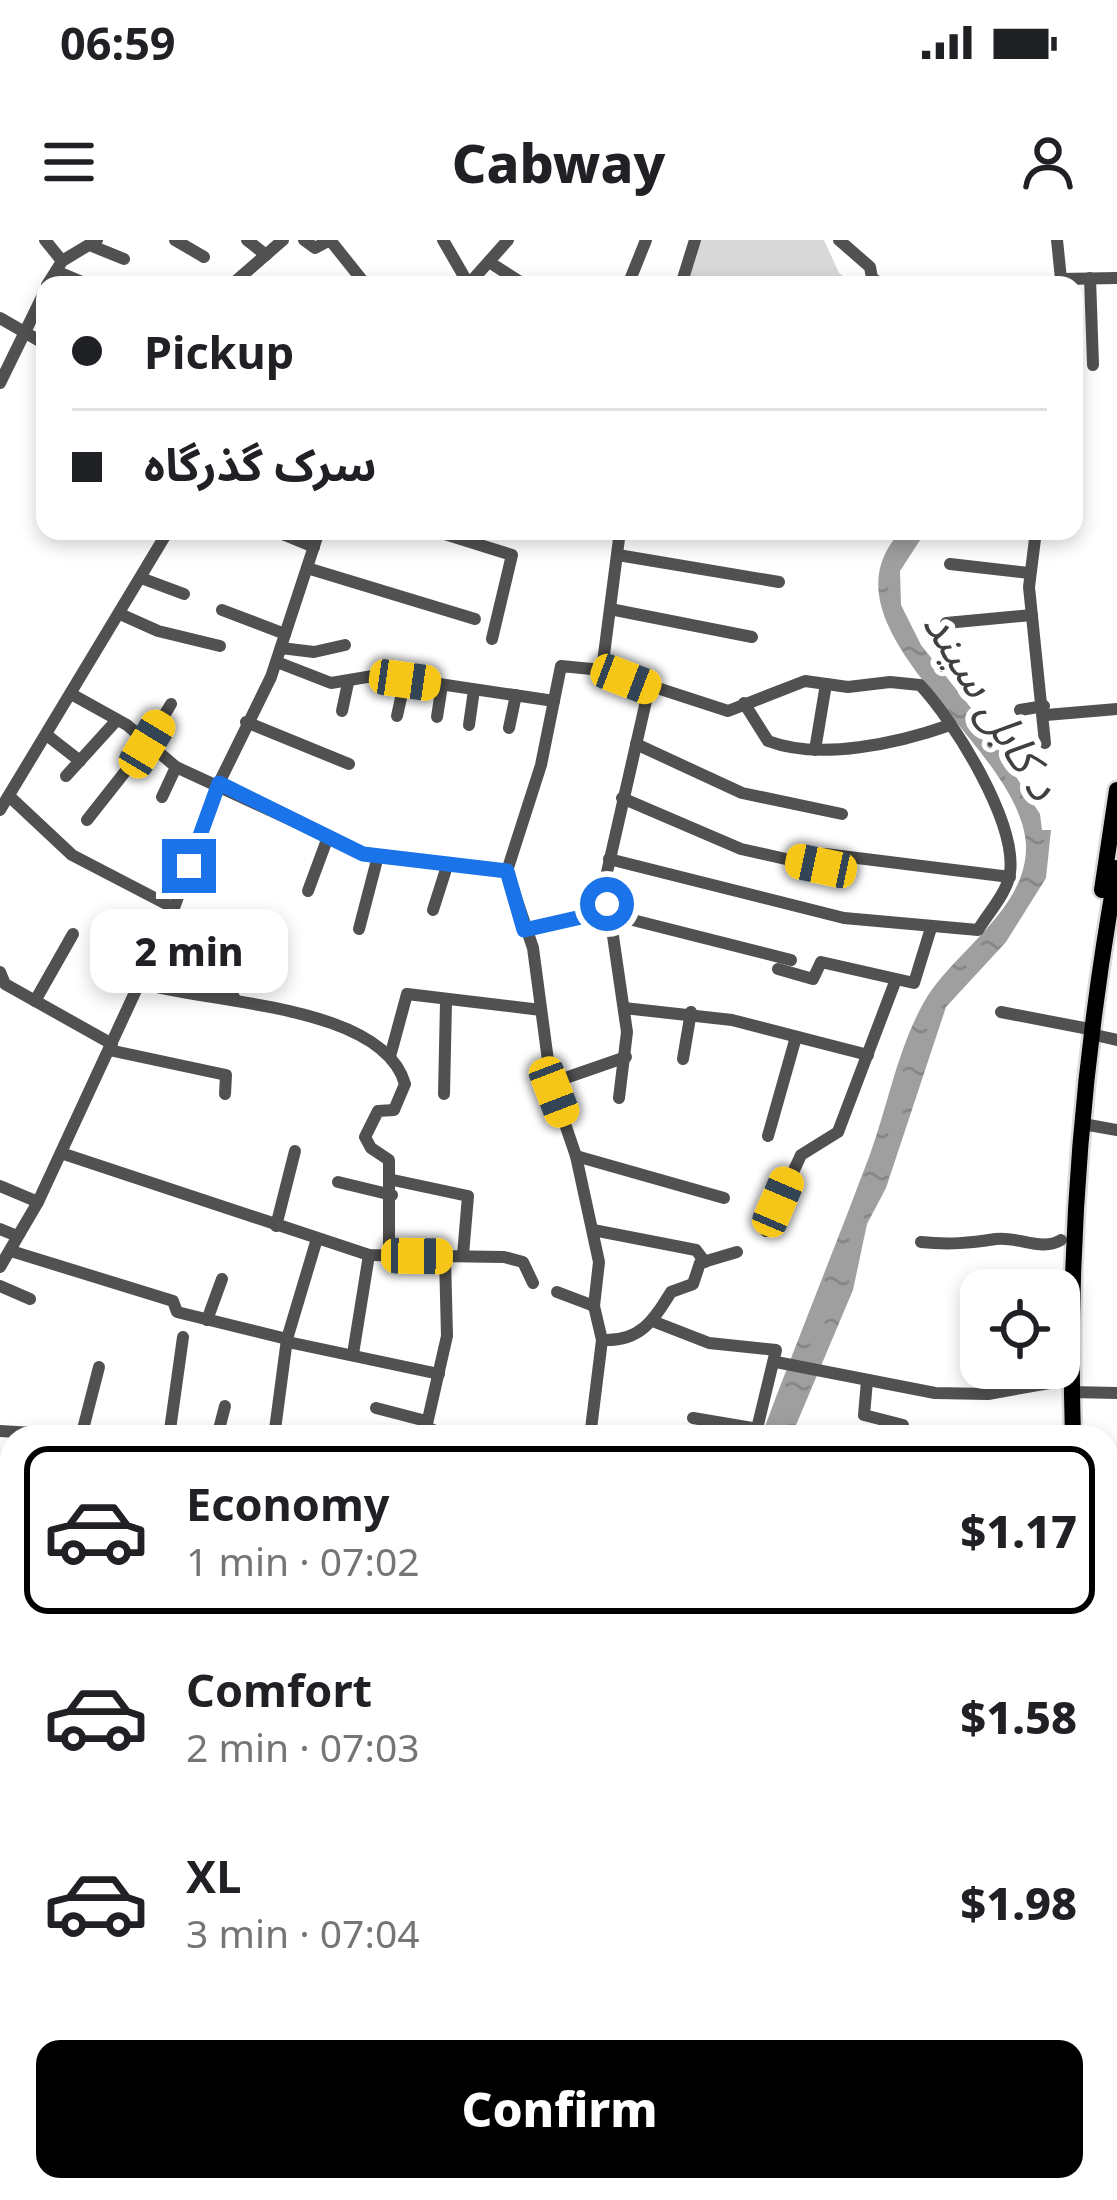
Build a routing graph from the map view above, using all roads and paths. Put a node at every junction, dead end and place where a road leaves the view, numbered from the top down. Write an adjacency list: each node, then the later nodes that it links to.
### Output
1 (45, 240): 18 (street)
2 (175, 240): 15 (street)
3 (247, 240): 14 (street)
4 (283, 240): 14 (street)
5 (304, 240): 6 (street)
6 (330, 240): 22 (street)
7 (443, 240): 23 (street)
8 (508, 240): 17 (street)
9 (646, 240): 26 (street)
10 (695, 240): 27 (street)
11 (839, 240): 28 (street)
12 (1058, 240): 29 (street)
13 (94, 243): 16 (street); 18 (street)
14 (266, 255): 21 (street)
15 (204, 257)
16 (124, 259)
17 (489, 262): 24 (street); 25 (street)
18 (59, 266): 19 (street); 20 (street)
19 (53, 276)
20 (75, 276)
21 (242, 276)
22 (358, 276)
23 (463, 276)
24 (476, 276)
25 (511, 276)
26 (632, 276)
27 (684, 276)
28 (872, 276)
29 (1060, 276)
30 (1083, 278): 31 (street)
31 (1090, 278): 32 (street); 37 (street)
32 (1117, 278)
33 (36, 312): 35 (street)
34 (0, 318): 35 (street)
35 (27, 334): 36 (street); 38 (street)
36 (36, 339)
37 (1093, 365)
38 (0, 383)
39 (163, 540): 50 (street)
40 (296, 540): 45 (street)
41 (316, 540): 45 (street)
42 (464, 540): 61 (street)
43 (619, 540): 46 (street)
44 (1034, 540): 49 (street)
45 (314, 548): 48 (street)
46 (618, 555): 51 (street); 53 (street)
47 (950, 564): 49 (street)
48 (307, 568): 57 (street); 59 (street)
49 (1029, 573): 56 (street)
50 (141, 578): 52 (street); 55 (street)
51 (779, 582)
52 (184, 594)
53 (610, 609): 60 (street); 65 (street)
54 (222, 610): 59 (street)
55 (120, 614): 63 (street); 72 (street)
56 (1032, 615): 58 (street); 79 (street)
57 (475, 619)
58 (946, 623)
59 (286, 634): 64 (street)
60 (752, 637)
61 (492, 638)
62 (346, 645): 64 (street)
63 (220, 646)
64 (279, 655): 67 (street); 84 (street)
65 (602, 670): 70 (street); 74 (street)
66 (405, 680): 67 (street); 69 (street); 81 (street)
67 (348, 683): 80 (street)
68 (826, 684): 76 (street); 86 (street); 92 (street)
69 (442, 685): 71 (street); 82 (street)
70 (649, 688): 76 (street); 89 (street)
71 (474, 690): 73 (street); 85 (street)
72 (73, 694): 83 (street); 88 (street)
73 (516, 695): 74 (street); 87 (street)
74 (554, 701): 110 (street)
75 (171, 704): 91 (street)
76 (744, 704): 92 (street)
77 (1117, 709): 79 (street)
78 (1020, 710): 79 (street)
79 (1045, 710): 90 (street)
80 (342, 711)
81 (397, 716)
82 (437, 717)
83 (116, 721): 91 (street); 93 (street)
84 (246, 722): 94 (street); 97 (street)
85 (469, 725)
86 (950, 725): 92 (street); 111 (street)
87 (509, 728)
88 (47, 736): 93 (street); 99 (street)
89 (636, 743): 101 (street); 103 (street)
90 (1045, 743)
91 (147, 744): 95 (street); 104 (street)
92 (815, 750)
93 (80, 761): 96 (street)
94 (349, 764)
95 (176, 767): 97 (street); 100 (street)
96 (66, 776)
97 (219, 783): 105 (street); 113 (street)
98 (1117, 790): 134 (main road)
99 (9, 796): 102 (street); 113 (street)
100 (162, 797)
101 (622, 798): 107 (street); 111 (street)
102 (0, 810)
103 (842, 814)
104 (87, 820)
105 (328, 837): 106 (street); 112 (street)
106 (378, 856): 108 (street); 118 (street)
107 (609, 859): 116 (street); 117 (street)
108 (448, 863): 110 (street); 115 (street)
109 (1117, 868): 114 (main road)
110 (507, 871): 119 (street)
111 (1010, 877): 117 (street)
112 (308, 891)
113 (174, 908): 125 (street)
114 (1113, 908): 134 (main road)
115 (433, 910)
116 (608, 912): 119 (street); 121 (street); 130 (street)
117 (931, 928): 123 (street)
118 (359, 929)
119 (524, 930): 131 (street)
120 (73, 934): 128 (street)
121 (791, 960)
122 (229, 964): 127 (street)
123 (778, 969)
124 (0, 972): 128 (street)
125 (141, 982): 127 (street); 137 (street)
126 (895, 982): 139 (street)
127 (234, 997): 138 (street)
128 (35, 1001): 137 (street)
129 (446, 1002): 131 (street); 138 (street); 144 (street)
130 (624, 1009): 132 (street); 140 (street)
131 (541, 1010): 142 (street)
132 (691, 1012): 135 (street); 141 (street)
133 (1001, 1012): 134 (street)
134 (1090, 1032): 136 (street); 146 (main road); 162 (main road)
135 (796, 1036): 139 (street); 148 (street)
136 (1117, 1040)
137 (111, 1047): 143 (street); 150 (street)
138 (392, 1052): 154 (street)
139 (868, 1055): 160 (street)
140 (626, 1057): 142 (street); 145 (street)
141 (683, 1059)
142 (551, 1083): 151 (street)
143 (225, 1094)
144 (444, 1094)
145 (619, 1098)
146 (1083, 1124): 147 (street); 174 (main road)
147 (1117, 1130)
148 (768, 1136)
149 (295, 1150): 157 (street)
150 (62, 1153): 156 (street); 157 (street)
151 (576, 1156): 155 (street); 159 (street)
152 (338, 1182): 154 (street)
153 (0, 1186): 156 (street)
154 (392, 1188): 168 (street); 169 (street)
155 (724, 1198)
156 (38, 1202): 161 (street)
157 (276, 1226): 163 (street)
158 (0, 1229): 161 (street)
159 (593, 1230): 171 (street); 180 (street)
160 (766, 1231)
161 (17, 1236): 165 (street)
162 (1061, 1240): 164 (street); 173 (main road)
163 (316, 1242): 167 (street); 184 (street)
164 (921, 1242)
165 (11, 1251): 172 (street); 181 (street)
166 (737, 1252): 171 (street)
167 (369, 1255): 169 (street); 186 (street)
168 (463, 1255): 170 (street); 176 (street)
169 (389, 1256): 170 (street)
170 (446, 1257): 189 (street)
171 (705, 1262): 182 (street)
172 (0, 1267)
173 (1060, 1269)
174 (1072, 1269)
175 (222, 1279): 181 (street)
176 (533, 1283)
177 (0, 1286): 179 (street)
178 (556, 1292): 180 (street)
179 (30, 1299)
180 (594, 1306): 185 (street)
181 (207, 1320): 184 (street)
182 (655, 1322): 185 (street); 187 (street)
183 (183, 1337): 200 (street)
184 (288, 1340): 186 (street); 202 (street)
185 (602, 1340): 205 (street)
186 (353, 1354): 189 (street)
187 (781, 1362): 190 (street); 207 (street)
188 (100, 1367): 199 (street)
189 (439, 1374): 204 (street)
190 (867, 1381): 191 (street); 208 (street)
191 (1039, 1389)
192 (1066, 1389): 209 (main road)
193 (1066, 1389): 210 (main road)
194 (1080, 1389): 195 (street)
195 (1117, 1394)
196 (226, 1406): 201 (street)
197 (376, 1408): 203 (street)
198 (693, 1418): 206 (street)
199 (84, 1425)
200 (171, 1425)
201 (220, 1425)
202 (276, 1425)
203 (418, 1425)
204 (427, 1425)
205 (591, 1425)
206 (722, 1425)
207 (759, 1425)
208 (903, 1425)
209 (1063, 1425)
210 (1071, 1425)

